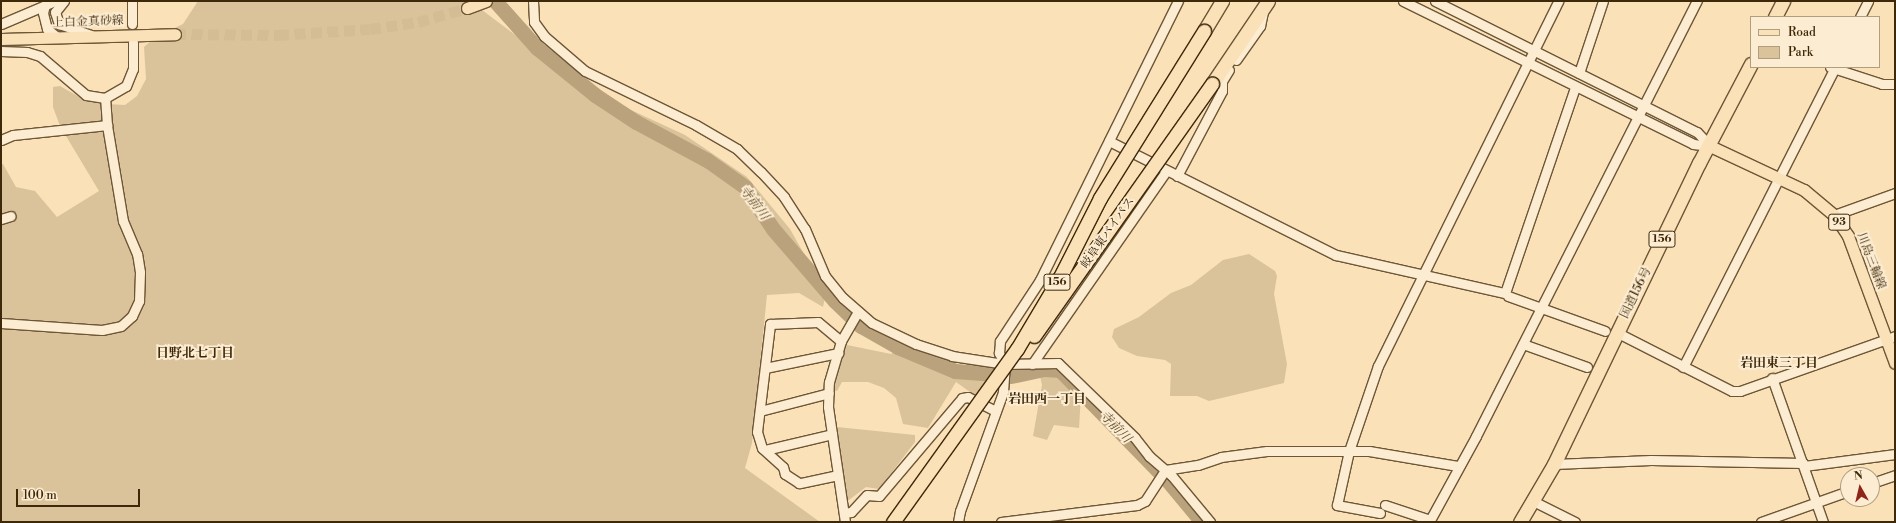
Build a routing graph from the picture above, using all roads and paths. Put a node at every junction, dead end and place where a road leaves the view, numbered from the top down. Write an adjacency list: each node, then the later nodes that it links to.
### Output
1 (55, 1): 14 (street)
2 (64, 1): 22 (street)
3 (132, 1): 20 (street)
4 (533, 1): 52 (street)
5 (1178, 1): 40 (street)
6 (1222, 1): 85 (highway, 岐阜東バイパス / 156, bridge)
7 (1403, 1): 28 (street)
8 (1435, 1): 16 (street)
9 (1558, 1): 26 (street)
10 (1603, 1): 31 (street)
11 (1697, 1): 36 (street)
12 (1783, 1): 17 (highway)
13 (1868, 1): 18 (street)
14 (45, 5): 19 (street); 23 (street)
15 (1265, 5): 34 (highway, 岐阜東バイパス / 156)
16 (1455, 6): 26 (street)
17 (1776, 16)
18 (1860, 16)
19 (1, 24)
20 (132, 24)
21 (176, 34): 22 (main road, 上白金真砂線)
22 (91, 35): 23 (main road, 上白金真砂線)
23 (56, 36): 24 (main road, 上白金真砂線)
24 (1, 39)
25 (133, 42): 35 (street)
26 (1534, 50): 28 (street); 31 (street)
27 (1, 51): 35 (street)
28 (1527, 62): 33 (street); 49 (street)
29 (1750, 66): 41 (highway, 国道156号 / 156)
30 (1833, 68): 32 (street); 44 (street)
31 (1579, 73): 36 (street)
32 (1895, 84)
33 (1575, 87): 37 (street); 49 (street)
34 (1217, 88): 43 (street); 86 (highway, 岐阜東バイパス / 156, bridge)
35 (105, 98): 38 (street)
36 (1644, 105): 37 (street); 41 (street)
37 (1639, 116): 41 (street); 51 (street)
38 (107, 125): 39 (street); 53 (street)
39 (1, 140)
40 (1109, 141): 42 (street); 60 (street)
41 (1710, 146): 44 (main road, 川島三輪線 / 93); 54 (highway, 国道156号 / 156)
42 (1166, 171): 43 (street); 61 (street)
43 (1177, 176): 49 (street)
44 (1778, 177): 46 (main road, 川島三輪線 / 93); 62 (street)
45 (1895, 193): 46 (street)
46 (1834, 215): 55 (main road, 川島三輪線 / 93)
47 (11, 216): 48 (street)
48 (1, 219)
49 (1423, 276): 71 (street)
50 (1508, 296): 51 (street)
51 (1541, 308): 54 (street); 57 (street)
52 (857, 314): 56 (street); 60 (street)
53 (1, 323)
54 (1611, 331): 62 (street); 73 (highway, 国道156号 / 156)
55 (1890, 338): 59 (main road, 川島三輪線 / 93); 65 (street)
56 (841, 341): 58 (street); 64 (street)
57 (1523, 344): 63 (street); 75 (street)
58 (838, 353): 64 (street); 66 (street)
59 (1895, 363)
60 (1005, 364): 61 (street); 68 (street)
61 (1032, 364): 76 (street)
62 (1683, 366): 65 (street)
63 (1587, 367)
64 (765, 368): 67 (street)
65 (1772, 378): 74 (street)
66 (829, 393): 67 (street); 69 (street)
67 (760, 410): 70 (street)
68 (996, 411): 83 (street); 88 (street)
69 (832, 434): 70 (street); 77 (street)
70 (765, 450): 77 (street)
71 (1350, 451): 75 (street); 76 (street); 84 (street)
72 (1895, 454): 74 (street)
73 (1554, 464): 74 (street); 81 (highway, 国道156号 / 156)
74 (1803, 464): 82 (street)
75 (1458, 466): 84 (street)
76 (1162, 474): 89 (street); 90 (street)
77 (838, 475): 83 (street)
78 (1895, 475): 79 (street)
79 (1880, 480)
80 (1840, 494): 82 (street)
81 (1533, 501): 91 (highway, 国道156号 / 156); 92 (street)
82 (1816, 502): 93 (street); 94 (street)
83 (845, 518)
84 (1429, 521)
85 (893, 522)
86 (903, 522)
87 (949, 522): 88 (street)
88 (959, 522)
89 (1001, 522)
90 (1210, 522)
91 (1520, 522)
92 (1575, 522)
93 (1761, 522)
94 (1823, 522)

